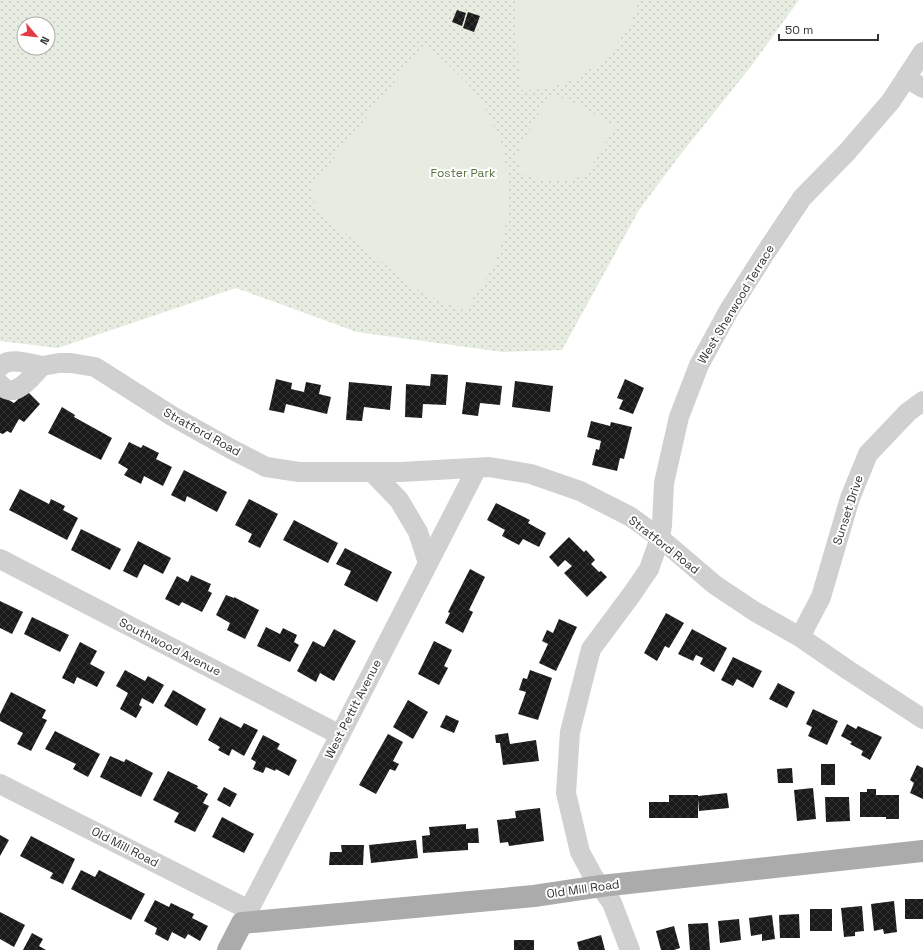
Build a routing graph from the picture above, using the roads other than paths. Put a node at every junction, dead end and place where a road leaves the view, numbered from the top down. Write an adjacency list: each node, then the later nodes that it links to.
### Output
1 (923, 52): 2 (street, West Sherwood Terrace)
2 (906, 78): 3 (street); 10 (street, West Sherwood Terrace)
3 (923, 88)
4 (42, 366): 5 (street, Stratford Road); 6 (street); 9 (street, Stratford Road)
5 (0, 367)
6 (0, 384)
7 (923, 401): 13 (street, Sunset Drive)
8 (477, 468): 9 (street, Stratford Road); 10 (street, Stratford Road); 12 (street, West Pettit Avenue)
9 (372, 472): 12 (street)
10 (660, 538): 13 (street, Stratford Road); 18 (street, West Sherwood Terrace)
11 (0, 559): 15 (street, Southwood Avenue)
12 (428, 563): 15 (street, West Pettit Avenue)
13 (800, 637): 14 (street, Stratford Road)
14 (923, 719)
15 (340, 735): 19 (street, West Pettit Avenue)
16 (0, 784): 19 (street, Old Mill Road)
17 (923, 851): 18 (main road, Old Mill Road)
18 (601, 886): 19 (main road, Old Mill Road); 21 (street, West Sherwood Terrace)
19 (246, 916): 20 (main road, West Pettit Avenue)
20 (228, 950)
21 (630, 950)

